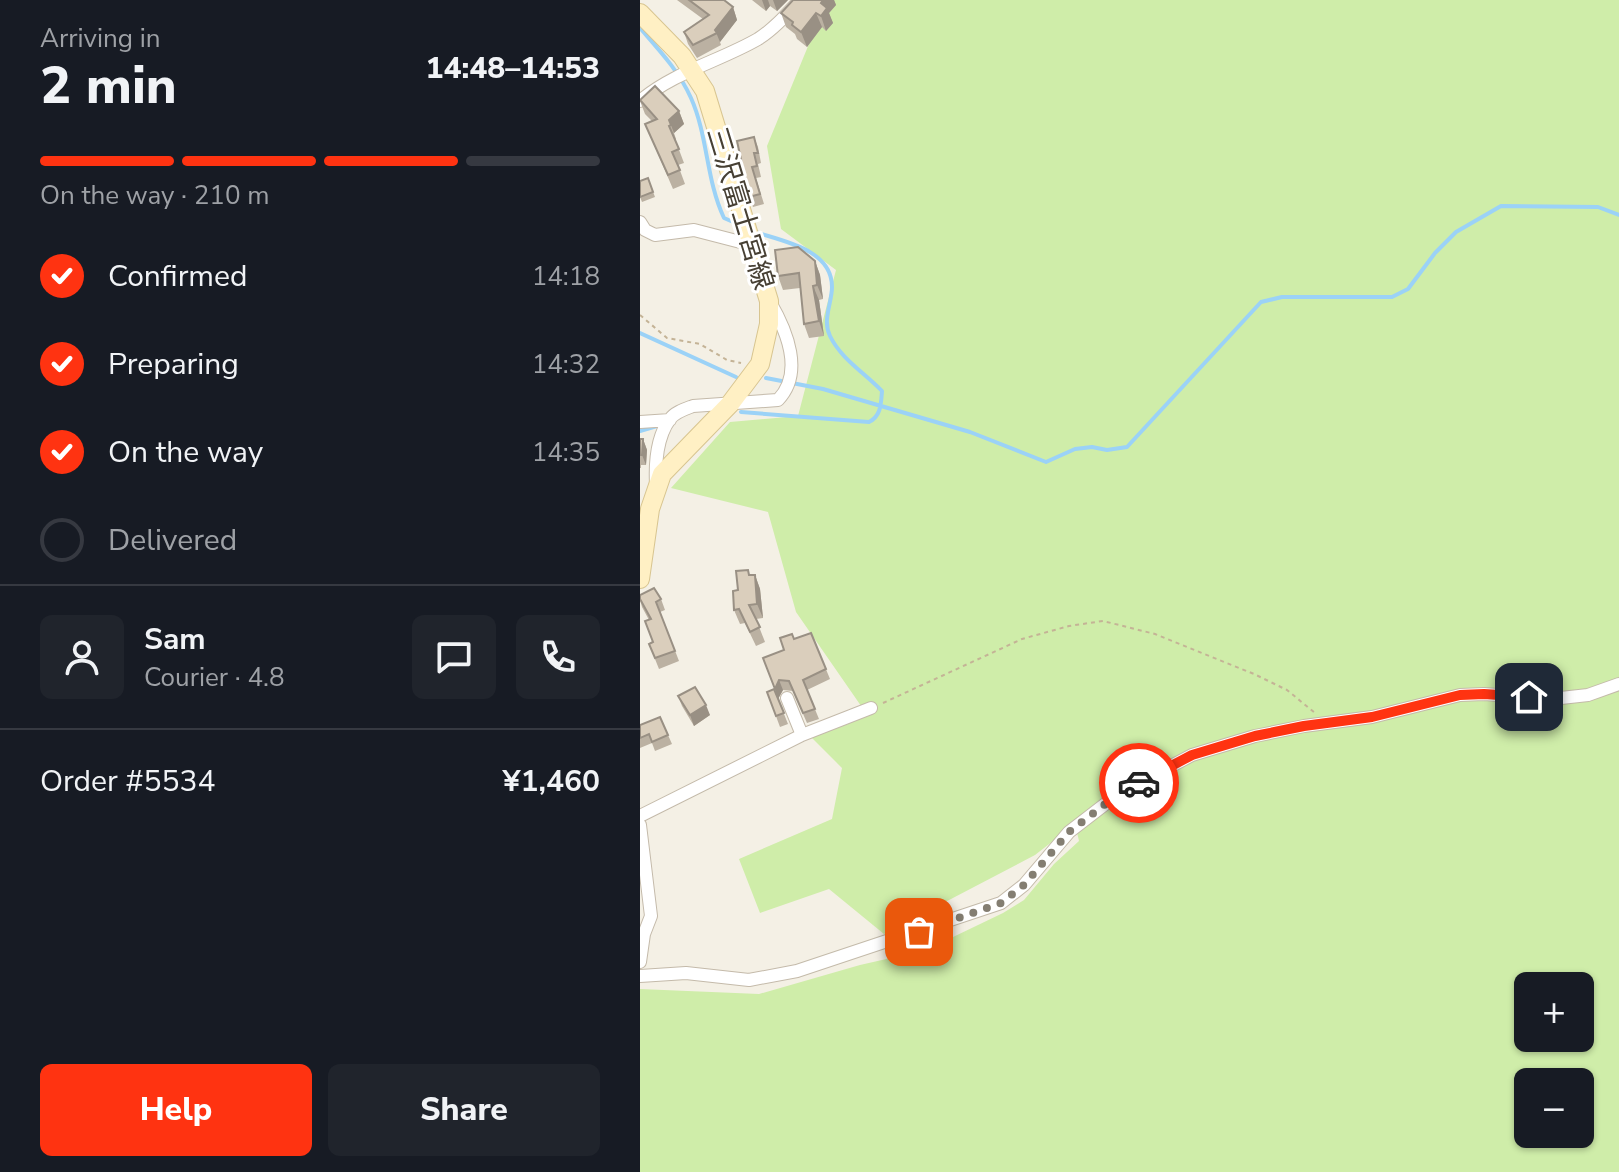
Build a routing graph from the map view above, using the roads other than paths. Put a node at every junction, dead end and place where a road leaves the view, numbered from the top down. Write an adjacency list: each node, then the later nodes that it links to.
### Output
1 (800, 0): 3 (street)
2 (640, 13): 3 (main road, 三沢富士宮線)
3 (690, 71): 4 (street); 6 (main road, 三沢富士宮線)
4 (640, 101)
5 (640, 222): 6 (street)
6 (750, 235): 7 (main road, 三沢富士宮線)
7 (769, 301): 8 (main road, 三沢富士宮線); 8 (street)
8 (730, 404): 9 (street); 11 (main road, 三沢富士宮線)
9 (670, 420): 10 (street); 11 (street)
10 (640, 422)
11 (656, 487): 12 (main road, 三沢富士宮線)
12 (640, 579)
13 (1619, 684): 20 (street)
14 (787, 698): 16 (street)
15 (871, 708): 16 (street)
16 (802, 735): 17 (street)
17 (640, 816)
18 (640, 825): 19 (street)
19 (640, 962)
20 (640, 976)

